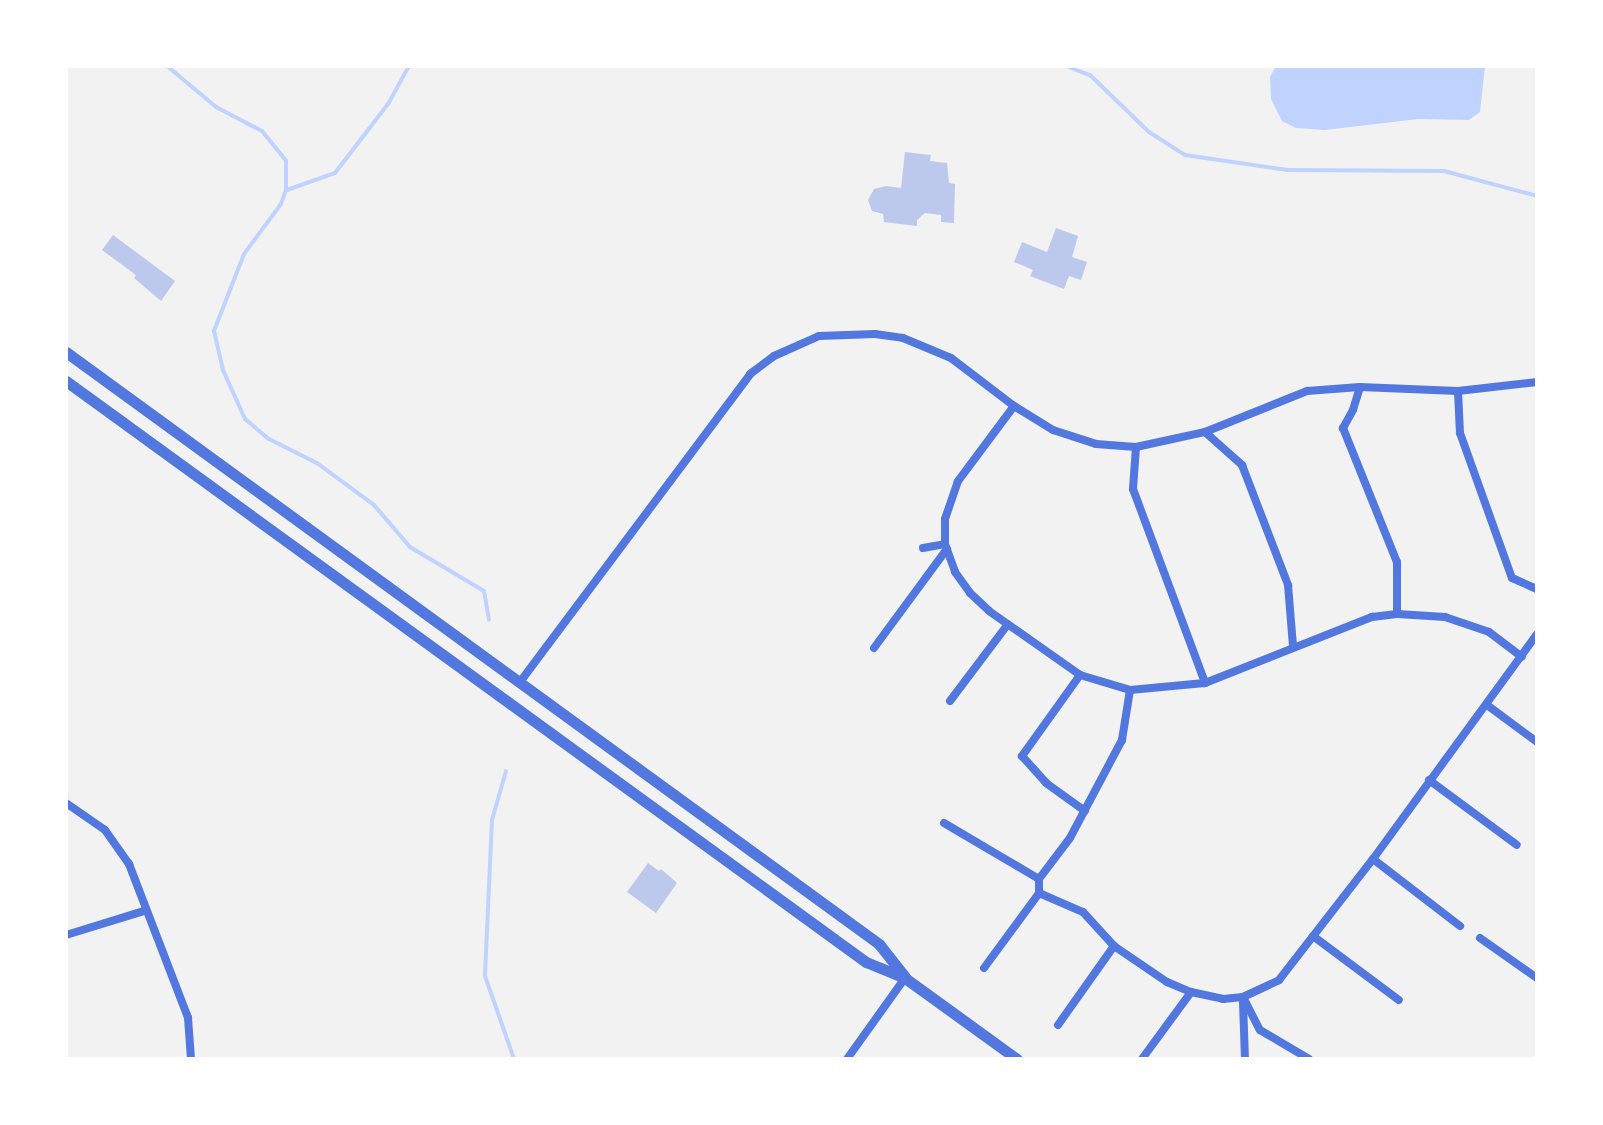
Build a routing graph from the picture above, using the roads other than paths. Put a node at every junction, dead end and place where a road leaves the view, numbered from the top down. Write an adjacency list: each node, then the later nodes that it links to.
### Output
1 (66, 352): 19 (street)
2 (66, 381): 22 (street)
3 (1537, 382): 5 (street)
4 (1360, 387): 5 (street); 7 (street); 12 (street)
5 (1458, 391): 11 (street)
6 (1014, 406): 8 (street); 9 (street); 19 (street)
7 (1205, 432): 8 (street); 15 (street)
8 (1136, 447): 20 (street)
9 (946, 547): 10 (street); 13 (street); 16 (street)
10 (923, 548)
11 (1537, 589)
12 (1397, 614): 15 (street); 17 (street)
13 (1008, 624): 18 (street); 23 (street)
14 (1537, 634): 17 (street)
15 (1293, 646): 20 (street)
16 (874, 648)
17 (1522, 657): 24 (street)
18 (1080, 675): 21 (street); 28 (street)
19 (520, 682): 22 (street); 41 (street)
20 (1205, 683): 21 (street)
21 (1130, 690): 28 (street)
22 (507, 701): 41 (street)
23 (950, 701)
24 (1487, 705): 25 (street); 26 (street)
25 (1537, 742)
26 (1429, 780): 30 (street); 31 (street)
27 (66, 803): 34 (street)
28 (1085, 811): 32 (street)
29 (944, 823): 32 (street)
30 (1517, 845)
31 (1373, 859): 35 (street); 37 (street)
32 (1039, 879): 33 (street)
33 (1039, 893): 39 (street); 40 (street)
34 (144, 911): 36 (street); 47 (street)
35 (1460, 926)
36 (66, 935)
37 (1313, 936): 44 (street); 45 (street)
38 (1480, 938): 42 (street)
39 (1114, 946): 43 (street); 46 (street)
40 (984, 968)
41 (905, 978): 48 (street); 49 (street)
42 (1537, 978)
43 (1191, 992): 44 (street); 50 (street)
44 (1243, 997): 51 (street); 52 (street)
45 (1399, 1000)
46 (1058, 1025)
47 (191, 1059)
48 (847, 1059)
49 (1017, 1059)
50 (1142, 1059)
51 (1245, 1059)
52 (1309, 1059)

